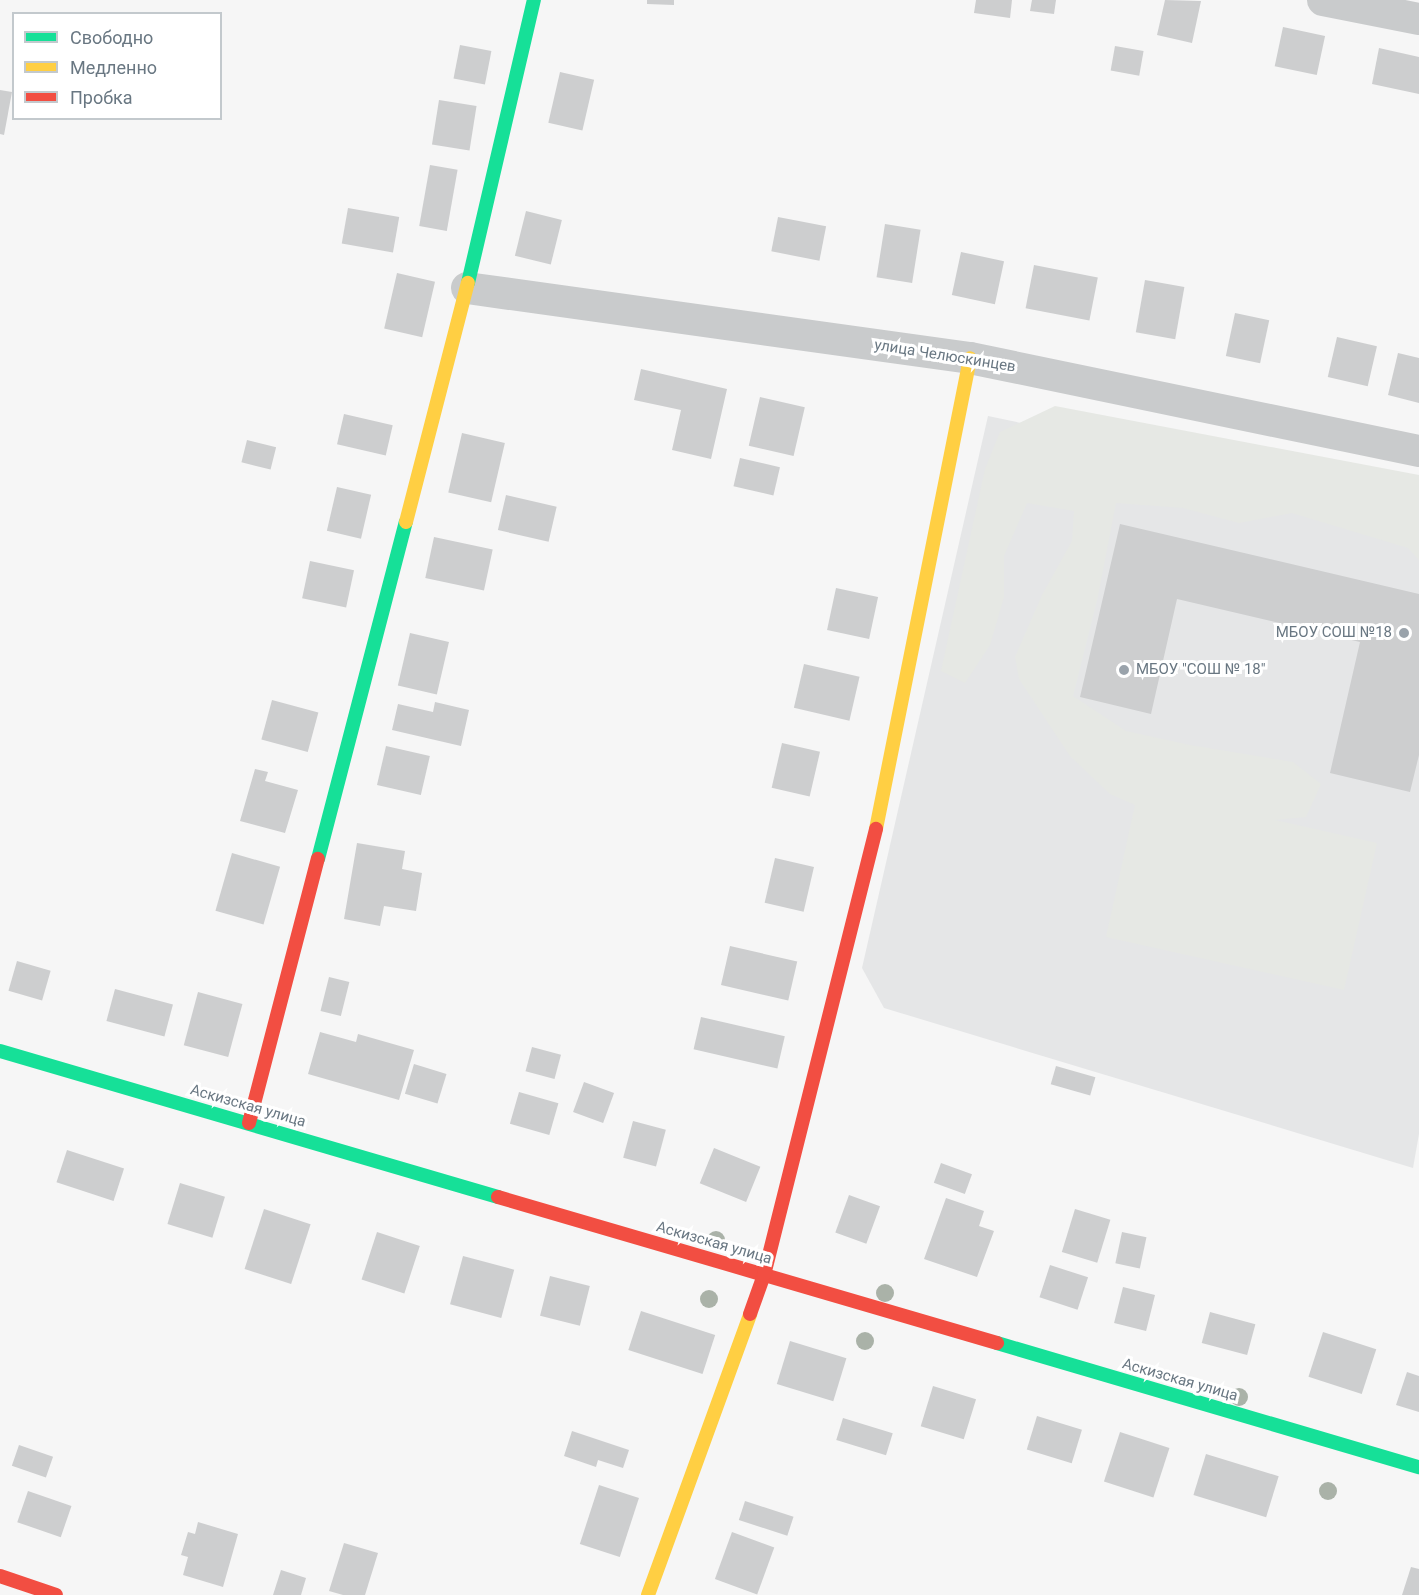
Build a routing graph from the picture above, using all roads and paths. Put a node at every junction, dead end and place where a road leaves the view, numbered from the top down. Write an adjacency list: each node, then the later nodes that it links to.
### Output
1 (534, 0): 4 (street)
2 (1323, 0): 3 (street)
3 (1419, 19)
4 (466, 288): 5 (street, улица Челюскинцев); 8 (street)
5 (970, 358): 6 (street, улица Челюскинцев); 9 (street)
6 (1419, 451)
7 (0, 1051): 8 (street, Аскизская улица)
8 (249, 1123): 9 (street, Аскизская улица)
9 (764, 1275): 10 (street, Аскизская улица); 13 (street)
10 (1419, 1467)
11 (0, 1576): 12 (street)
12 (56, 1595)
13 (648, 1595)

